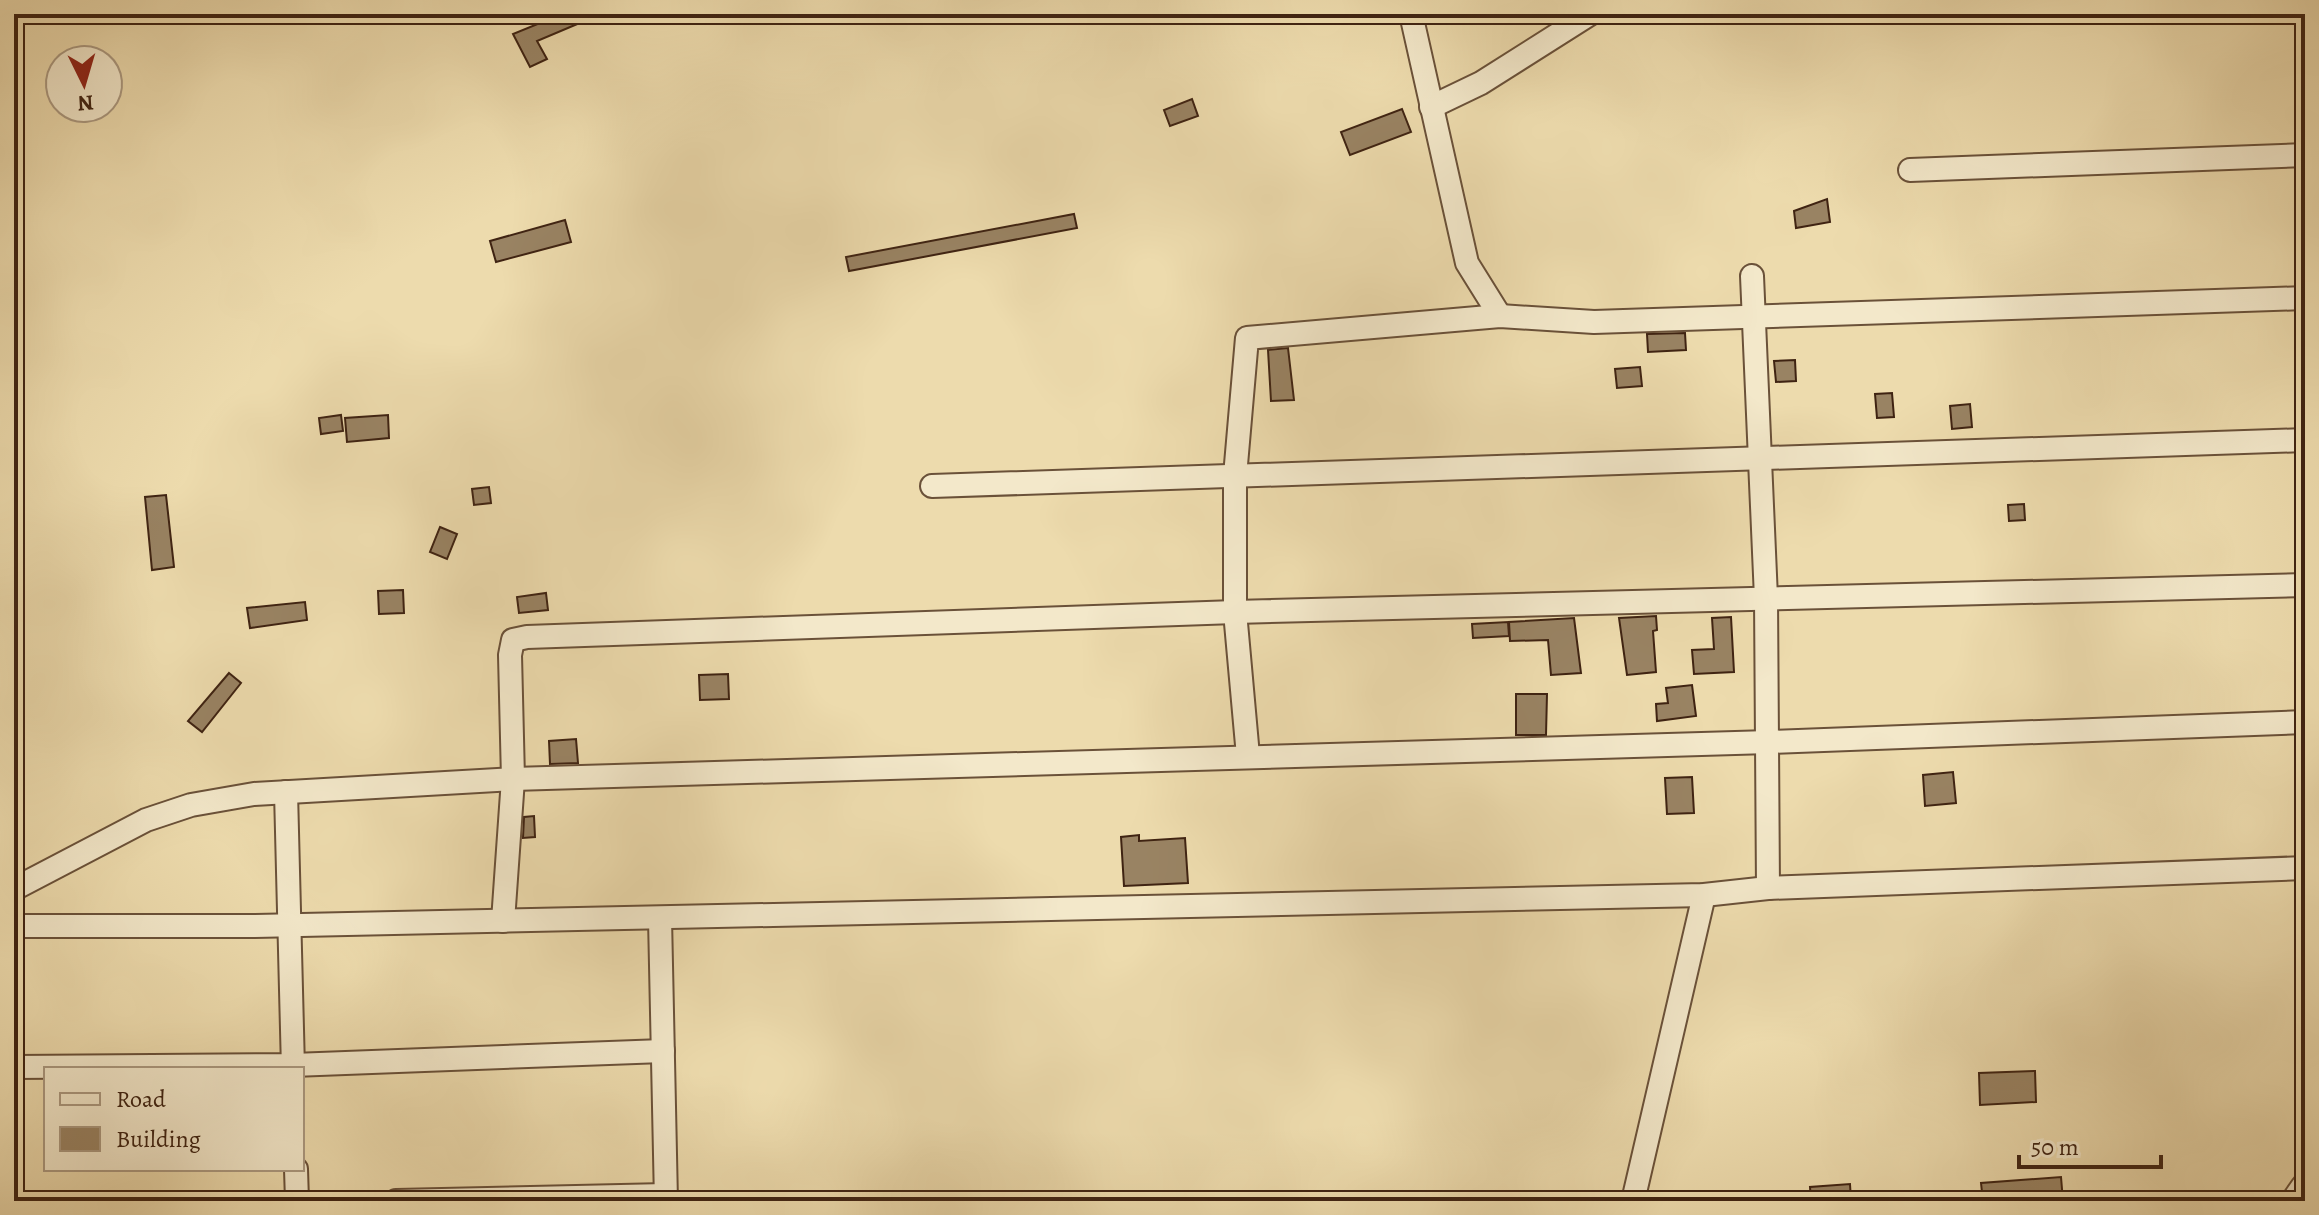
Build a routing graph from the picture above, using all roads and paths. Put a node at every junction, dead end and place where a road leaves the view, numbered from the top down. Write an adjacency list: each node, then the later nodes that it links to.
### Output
1 (1411, 14): 3 (street)
2 (1590, 14): 3 (street)
3 (1431, 107): 8 (street)
4 (2305, 155): 5 (street)
5 (1910, 170)
6 (1752, 276): 9 (street)
7 (2305, 298): 9 (street)
8 (1500, 316): 9 (street); 12 (street)
9 (1756, 318): 11 (street)
10 (2305, 440): 11 (street)
11 (1763, 458): 12 (street); 15 (street)
12 (1235, 476): 13 (street); 16 (street)
13 (932, 486)
14 (2305, 585): 15 (street)
15 (1766, 598): 16 (street); 18 (street)
16 (1235, 612): 19 (street); 20 (street)
17 (2305, 722): 18 (street)
18 (1769, 742): 19 (street); 23 (street)
19 (1248, 756): 20 (street)
20 (513, 779): 21 (street); 27 (street)
21 (286, 792): 24 (street); 29 (street)
22 (2305, 868): 23 (street)
23 (1768, 888): 25 (street)
24 (14, 889)
25 (1704, 895): 26 (street); 38 (street)
26 (660, 918): 27 (street); 30 (street)
27 (503, 921): 29 (street)
28 (14, 926): 29 (street)
29 (290, 926): 32 (street)
30 (663, 1051): 32 (street); 35 (street)
31 (14, 1067): 32 (street)
32 (293, 1067)
33 (296, 1171): 36 (street)
34 (2305, 1188): 39 (street)
35 (666, 1198): 37 (street)
36 (297, 1201)
37 (396, 1201)
38 (1633, 1201)
39 (2296, 1201)

